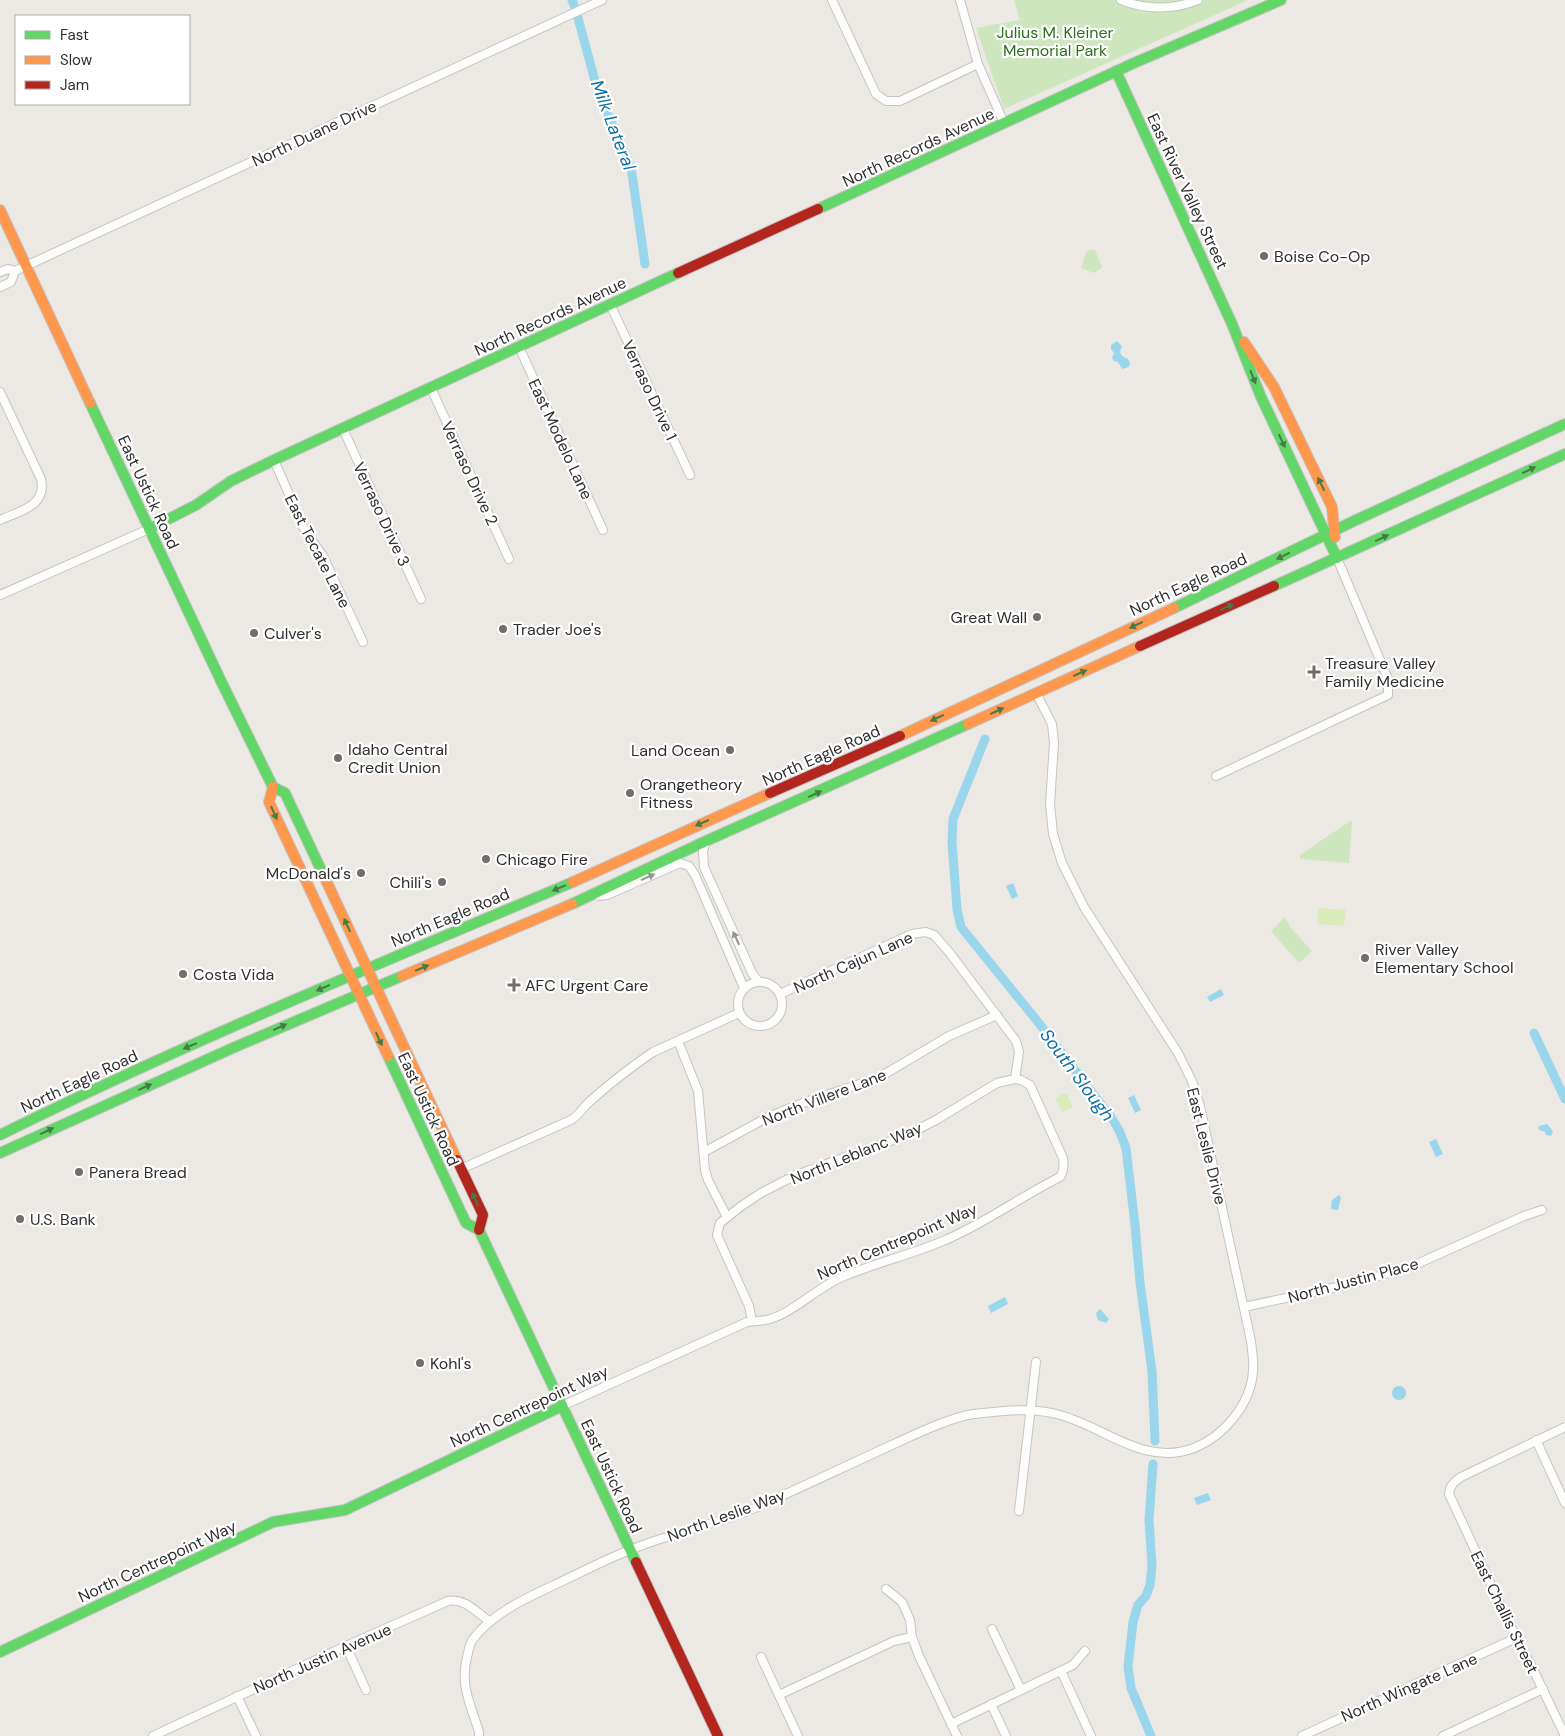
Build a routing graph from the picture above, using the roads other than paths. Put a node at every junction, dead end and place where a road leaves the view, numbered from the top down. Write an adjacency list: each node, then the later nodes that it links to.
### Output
1 (602, 0): 11 (street, North Duane Drive)
2 (832, 0): 7 (street)
3 (960, 0): 7 (street)
4 (1121, 0): 5 (street)
5 (1198, 0)
6 (1281, 0): 8 (main road, North Records Avenue)
7 (978, 64): 9 (street)
8 (1116, 72): 9 (main road, North Records Avenue); 16 (main road, East River Valley Street)
9 (1004, 123): 15 (main road, North Records Avenue)
10 (0, 210): 11 (main road, East Ustick Road)
11 (27, 266): 12 (street, North Duane Drive); 26 (main road, East Ustick Road)
12 (15, 271): 13 (street); 14 (street)
13 (0, 272)
14 (0, 287)
15 (610, 304): 17 (main road, North Records Avenue); 24 (street, Verraso Drive 1)
16 (1232, 324): 28 (main road, East River Valley Street, one-way to 28); 28 (main road, East River Valley Street, one-way to 16)
17 (519, 347): 18 (main road, North Records Avenue); 27 (street, East Modelo Lane)
18 (431, 388): 21 (main road, North Records Avenue); 29 (street, Verraso Drive 2)
19 (0, 392): 25 (street)
20 (1565, 424): 28 (main road, North Eagle Road)
21 (342, 429): 23 (main road, North Records Avenue); 32 (street, Verraso Drive 3)
22 (1565, 454): 30 (main road, North Eagle Road, one-way to 22)
23 (274, 460): 26 (main road, North Records Avenue); 33 (street, East Tecate Lane)
24 (690, 475)
25 (0, 520)
26 (149, 528): 31 (street, North Records Avenue); 37 (main road, East Ustick Road)
27 (604, 530)
28 (1330, 533): 30 (main road, East River Valley Street); 35 (main road, North Eagle Road, one-way to 35)
29 (509, 558)
30 (1337, 558): 34 (main road, North Eagle Road, one-way to 30); 36 (street, East River Valley Street)
31 (0, 595)
32 (421, 599)
33 (363, 642)
34 (1036, 693): 39 (main road, North Eagle Road, one-way to 34); 60 (street, East Leslie Drive)
35 (894, 739): 38 (main road, North Eagle Road); 39 (main road)
36 (1216, 776)
37 (273, 787): 42 (main road, East Ustick Road, one-way to 37); 43 (main road, East Ustick Road, one-way to 43)
38 (763, 797): 40 (main road); 42 (main road, North Eagle Road, one-way to 42)
39 (782, 808): 40 (main road, North Eagle Road)
40 (706, 841): 41 (main road, North Eagle Road); 44 (street, one-way to 40)
41 (586, 898): 45 (main road, North Eagle Road, one-way to 41); 46 (street, one-way to 46)
42 (368, 969): 43 (main road, North Eagle Road); 45 (main road, East Ustick Road)
43 (350, 976): 48 (main road, East Ustick Road); 53 (main road, North Eagle Road, one-way to 53)
44 (758, 981): 46 (street); 47 (street)
45 (377, 987): 48 (main road, North Eagle Road); 56 (main road, East Ustick Road)
46 (744, 988): 49 (street)
47 (780, 994): 49 (street); 50 (street, North Cajun Lane)
48 (359, 995): 55 (main road, North Eagle Road, one-way to 48); 59 (main road, East Ustick Road, one-way to 59)
49 (739, 1013): 51 (street)
50 (996, 1015): 52 (street); 54 (street, North Villere Lane)
51 (678, 1041): 54 (street); 56 (street)
52 (1014, 1079): 58 (street, North Leblanc Way); 61 (street, North Centrepoint Way)
53 (0, 1135)
54 (704, 1152): 58 (street)
55 (0, 1153)
56 (461, 1169): 59 (main road, East Ustick Road, one-way to 56)
57 (1542, 1210): 60 (street, North Justin Place)
58 (726, 1217): 61 (street)
59 (479, 1230): 63 (main road, East Ustick Road)
60 (1244, 1307): 67 (street, East Leslie Drive)
61 (752, 1321): 63 (street, North Centrepoint Way)
62 (1036, 1362): 64 (street)
63 (562, 1406): 70 (main road, East Ustick Road); 78 (main road, North Centrepoint Way)
64 (1032, 1410): 67 (street, North Leslie Way); 69 (street); 70 (street, North Leslie Way)
65 (1565, 1427): 66 (street)
66 (1536, 1440): 68 (street); 75 (street, East Challis Street)
67 (1150, 1452)
68 (1565, 1503)
69 (1019, 1510)
70 (630, 1550): 72 (street, North Leslie Way); 92 (main road, East Ustick Road)
71 (886, 1589): 74 (street)
72 (488, 1621): 76 (street, North Justin Avenue); 91 (street, North Leslie Way)
73 (992, 1629): 83 (street)
74 (912, 1637): 84 (street); 87 (street)
75 (1516, 1638): 81 (street, East Challis Street); 97 (street, North Wingate Lane)
76 (346, 1646): 82 (street); 85 (street, North Justin Avenue)
77 (1084, 1651): 80 (street)
78 (0, 1652)
79 (761, 1657): 84 (street)
80 (1061, 1671): 83 (street); 96 (street)
81 (1543, 1689): 88 (street); 99 (street, East Challis Street)
82 (366, 1690)
83 (1021, 1690): 86 (street)
84 (779, 1695): 93 (street)
85 (237, 1696): 89 (street, North Justin Avenue); 90 (street)
86 (991, 1704): 87 (street); 95 (street)
87 (951, 1724): 94 (street)
88 (1453, 1734): 98 (street)
89 (153, 1736)
90 (256, 1736)
91 (479, 1736)
92 (718, 1736)
93 (798, 1736)
94 (957, 1736)
95 (1006, 1736)
96 (1091, 1736)
97 (1302, 1736)
98 (1443, 1736)
99 (1565, 1736)

